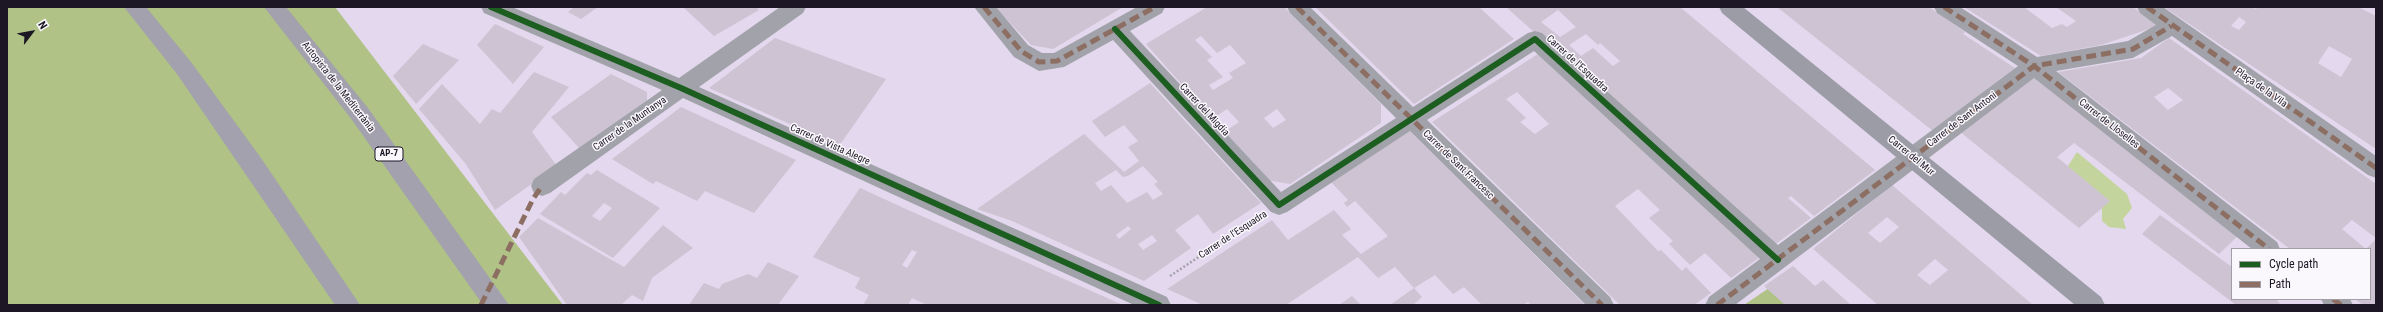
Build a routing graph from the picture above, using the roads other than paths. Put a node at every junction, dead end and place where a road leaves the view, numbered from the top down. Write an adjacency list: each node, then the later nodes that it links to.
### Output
1 (134, 7): 23 (highway)
2 (274, 7): 24 (highway, Autopista de la Mediterrània / AP-7)
3 (491, 7): 14 (street, Carrer de Vista Alegre)
4 (796, 7): 14 (street, Carrer de la Muntanya)
5 (984, 7): 12 (street)
6 (1155, 7): 12 (street)
7 (1297, 7): 15 (street, Carrer de Sant Francesc)
8 (1729, 7): 16 (main road, Carrer del Mur)
9 (1944, 7): 13 (street, Carrer de Lloselles)
10 (2147, 7): 11 (street, Plaça de la Vila)
11 (2171, 26): 13 (street, Carrer de Sant Antoni); 17 (street, Plaça de la Vila)
12 (1115, 29): 19 (street, Carrer del Migdia)
13 (2034, 66): 16 (street, Carrer de Sant Antoni); 20 (street, Carrer de Lloselles)
14 (681, 88): 18 (street, Carrer de la Muntanya); 22 (street, Carrer de Vista Alegre)
15 (1410, 118): 19 (street, Carrer de l'Esquadra); 21 (street, Carrer de l'Esquadra); 25 (street, Carrer de Sant Francesc)
16 (1912, 157): 21 (street, Carrer de Sant Antoni); 27 (main road, Carrer del Mur)
17 (2376, 168)
18 (542, 186)
19 (1278, 204)
20 (2268, 248)
21 (1778, 260): 26 (street, Carrer de Sant Antoni)
22 (1149, 301)
23 (348, 305)
24 (497, 305)
25 (1602, 305)
26 (1717, 305)
27 (2093, 305)

